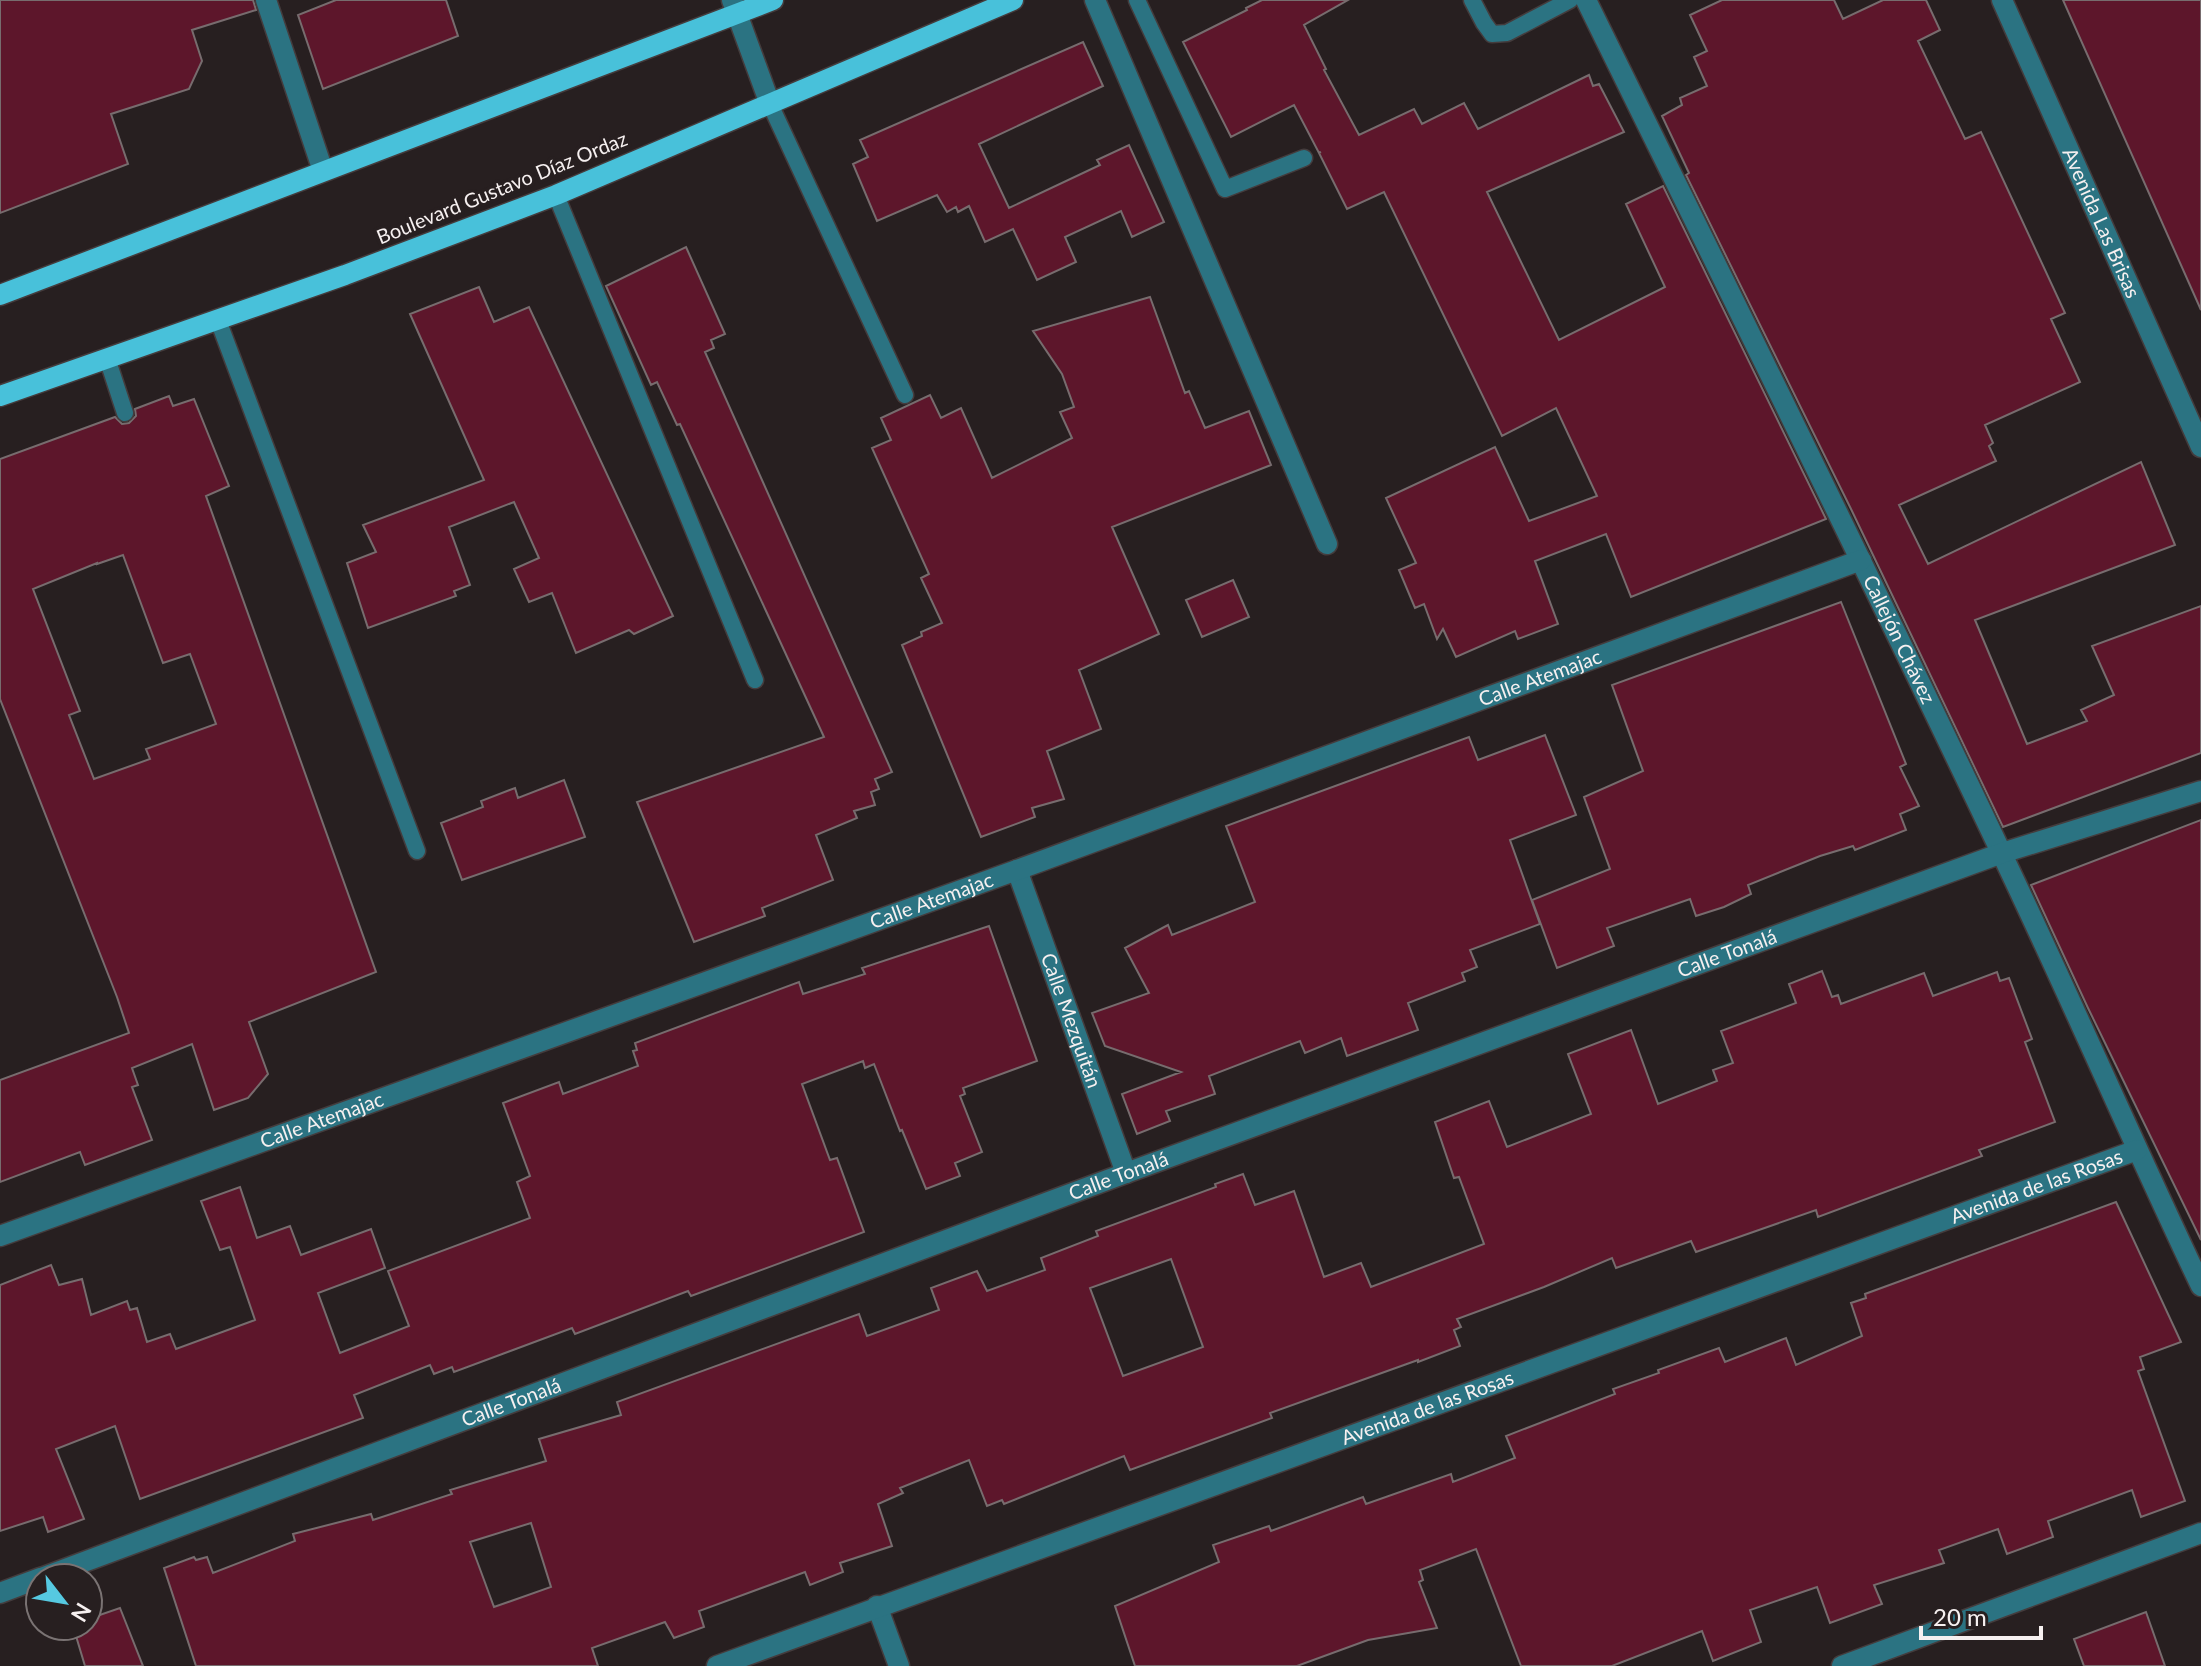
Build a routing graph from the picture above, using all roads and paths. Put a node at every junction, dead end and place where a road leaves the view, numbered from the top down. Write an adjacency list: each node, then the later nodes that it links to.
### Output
1 (266, 0): 13 (street)
2 (773, 0): 10 (main road)
3 (1013, 0): 11 (main road, Boulevard Gustavo Díaz Ordaz)
4 (1095, 0): 22 (street)
5 (1137, 0): 12 (lane)
6 (1472, 0): 7 (lane)
7 (1570, 0)
8 (1586, 0): 23 (street, Callejón Chávez)
9 (2002, 0): 21 (street, Avenida Las Brisas)
10 (734, 7): 11 (street); 13 (main road)
11 (770, 104): 14 (main road, Boulevard Gustavo Díaz Ordaz); 18 (lane)
12 (1304, 158)
13 (323, 171): 15 (main road)
14 (556, 195): 16 (main road, Boulevard Gustavo Díaz Ordaz); 24 (lane)
15 (0, 295)
16 (218, 320): 17 (main road, Boulevard Gustavo Díaz Ordaz); 26 (lane)
17 (107, 358): 19 (main road, Boulevard Gustavo Díaz Ordaz); 20 (lane)
18 (905, 395)
19 (0, 396)
20 (125, 413)
21 (2201, 447)
22 (1327, 544)
23 (1861, 560): 27 (street, Callejón Chávez); 28 (street, Calle Atemajac)
24 (755, 680)
25 (2201, 791): 27 (street, Calle Tonalá)
26 (417, 851)
27 (2002, 853): 29 (street, Callejón Chávez); 30 (street, Calle Tonalá)
28 (1017, 870): 30 (street, Calle Mezquitán); 31 (street, Calle Atemajac)
29 (2137, 1150): 32 (street, Callejón Chávez); 37 (street, Avenida de las Rosas)
30 (1126, 1173): 34 (street, Calle Tonalá)
31 (0, 1236)
32 (2201, 1286)
33 (2201, 1533): 40 (street)
34 (83, 1562)
35 (24, 1584): 36 (street, Calle Tonalá)
36 (0, 1593)
37 (877, 1606): 38 (street, Avenida de las Rosas); 39 (street)
38 (717, 1666)
39 (899, 1666)
40 (1842, 1666)

